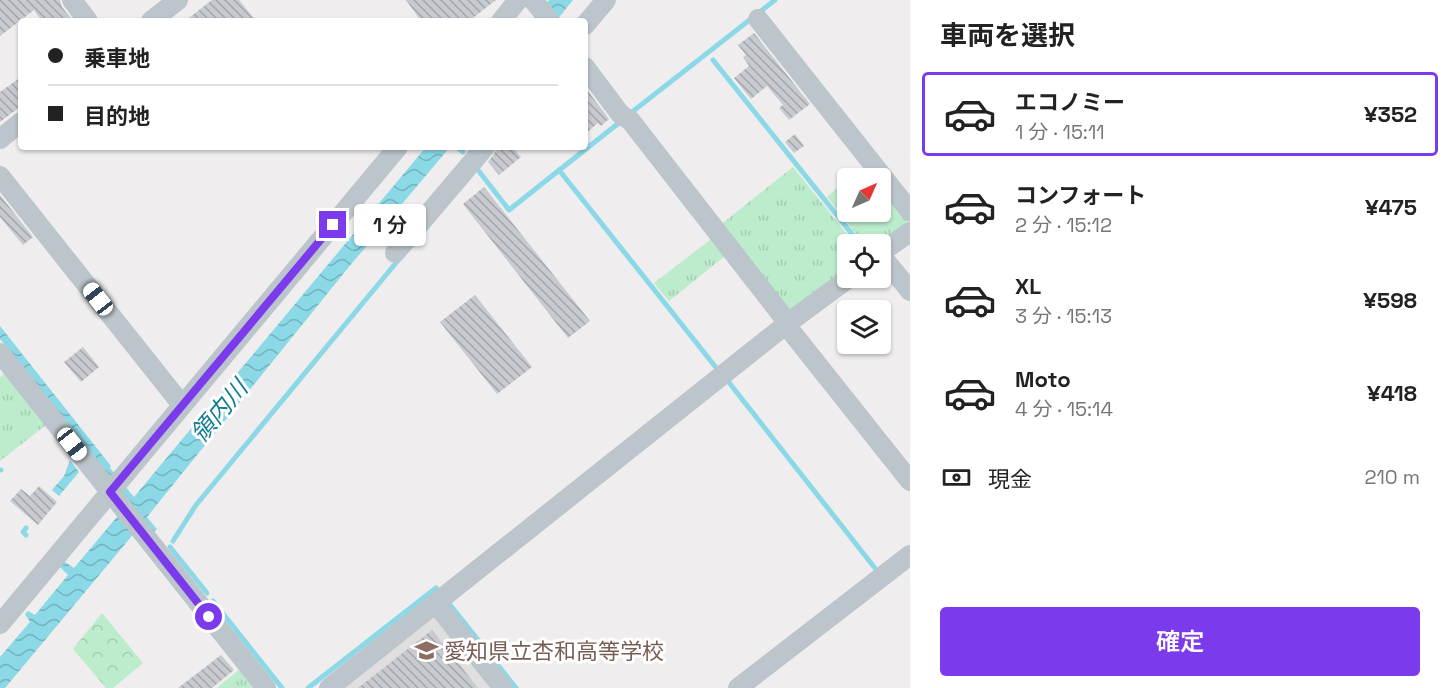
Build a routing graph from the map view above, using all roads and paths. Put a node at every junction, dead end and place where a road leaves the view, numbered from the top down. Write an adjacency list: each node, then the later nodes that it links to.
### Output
1 (72, 0): 6 (street)
2 (178, 0): 7 (street)
3 (519, 0): 8 (street)
4 (533, 0): 9 (street)
5 (606, 0): 11 (street)
6 (86, 18)
7 (155, 18)
8 (504, 18)
9 (548, 18)
10 (758, 19): 18 (street)
11 (588, 22)
12 (588, 71): 25 (street)
13 (18, 125): 14 (street)
14 (0, 139)
15 (395, 150): 27 (street)
16 (482, 150): 21 (street)
17 (0, 176): 27 (street)
18 (910, 211)
19 (910, 232): 20 (street)
20 (891, 245)
21 (395, 253)
22 (891, 267): 24 (street)
23 (837, 287): 25 (street)
24 (910, 291)
25 (787, 324): 28 (street); 31 (street)
26 (0, 353): 29 (street)
27 (182, 405): 29 (street)
28 (910, 481)
29 (110, 492): 32 (street); 33 (street)
30 (910, 555): 36 (street)
31 (436, 604): 34 (street); 35 (street)
32 (0, 624)
33 (266, 688)
34 (329, 688)
35 (503, 688)
36 (738, 688)

